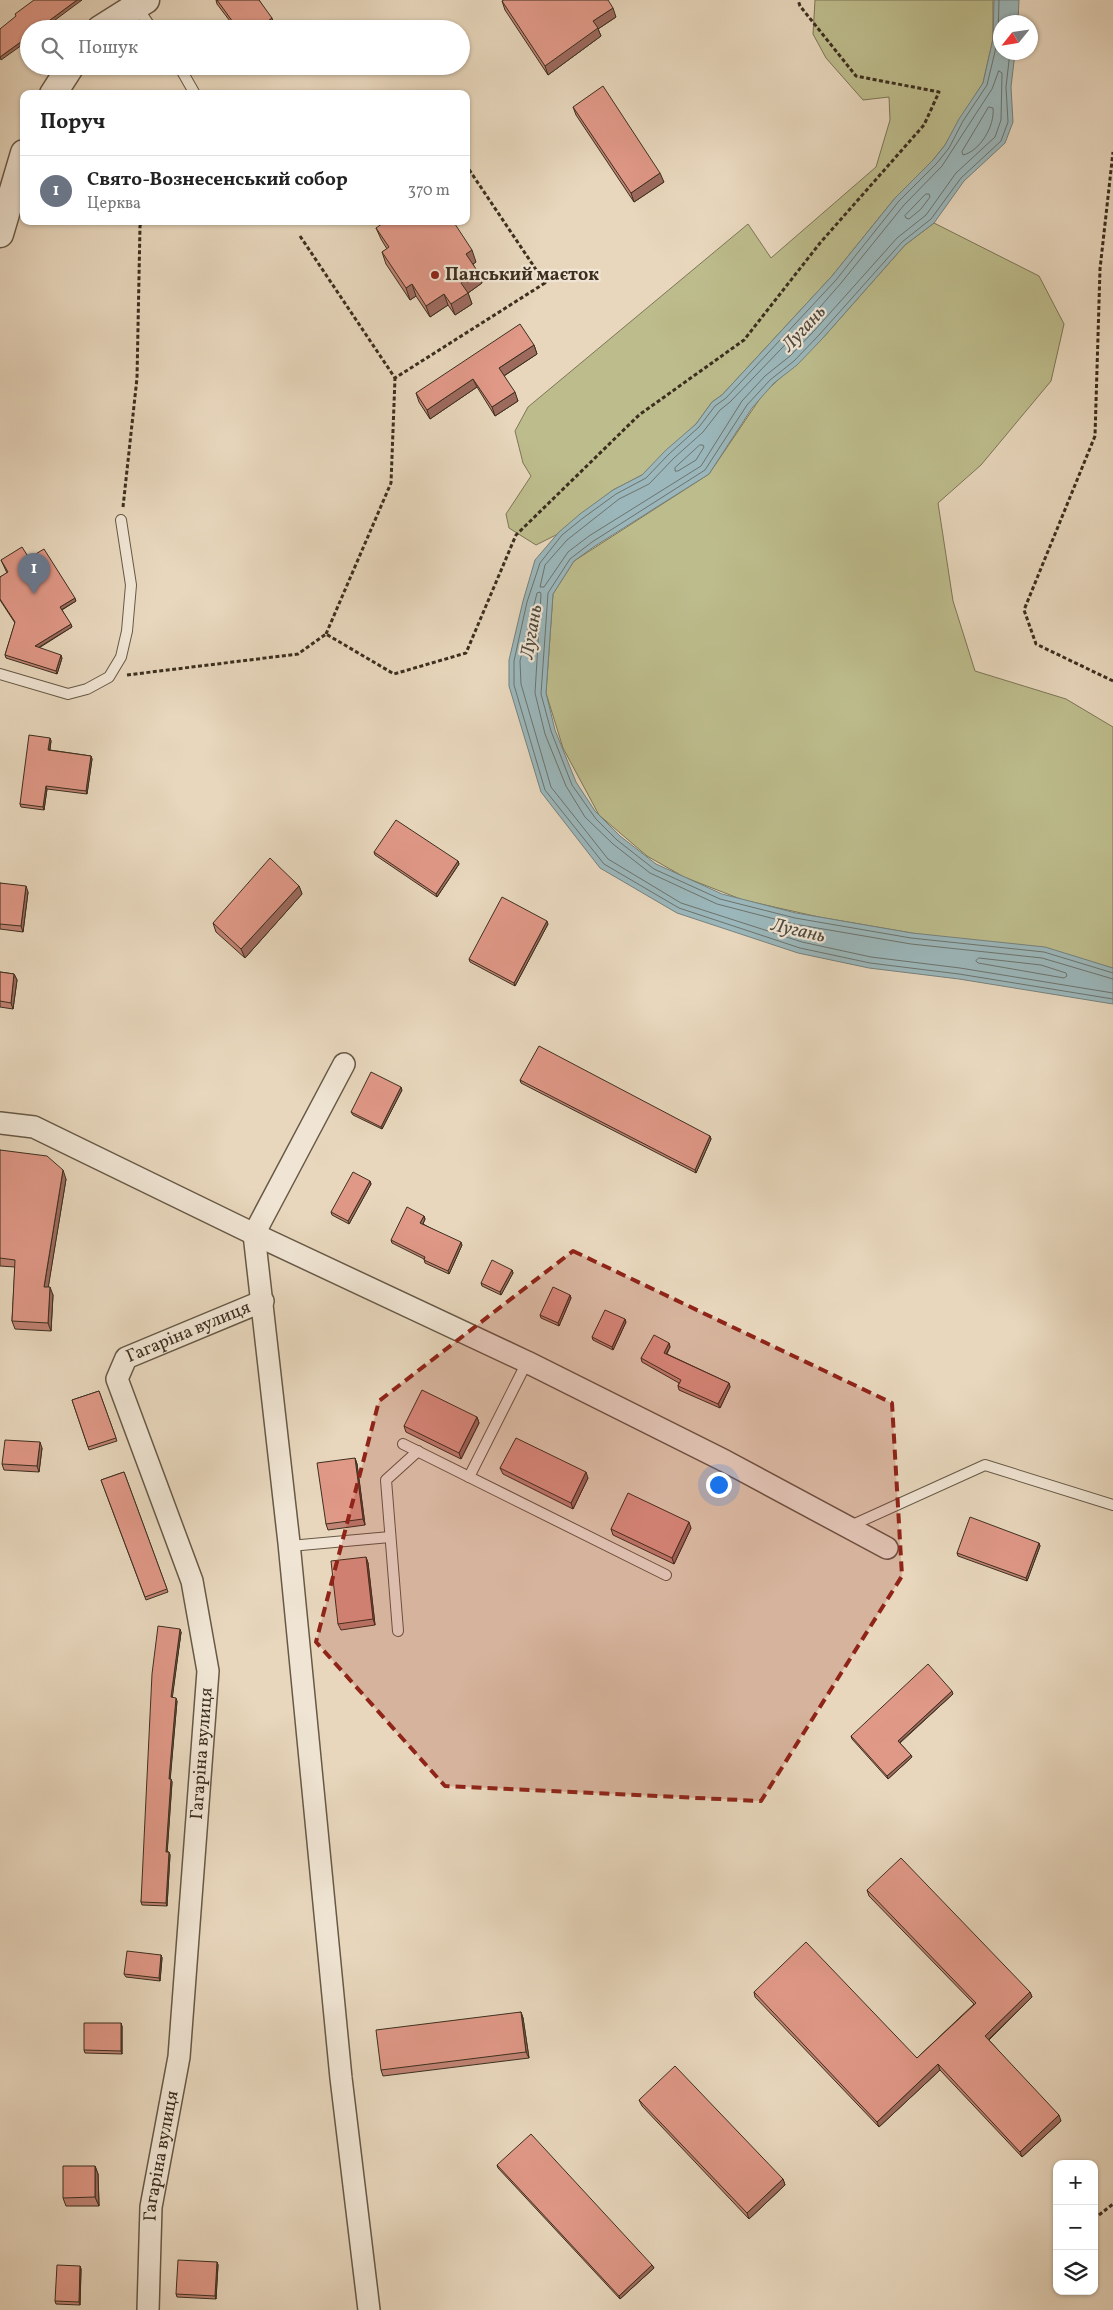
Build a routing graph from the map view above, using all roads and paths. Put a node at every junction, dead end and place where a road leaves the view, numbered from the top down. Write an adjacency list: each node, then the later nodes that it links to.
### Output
1 (798, 0): 17 (path)
2 (141, 3): 3 (street); 4 (lane)
3 (114, 20)
4 (148, 20)
5 (66, 75): 7 (street)
6 (184, 75): 8 (lane)
7 (56, 90)
8 (193, 90)
9 (1113, 152): 20 (path)
10 (20, 167): 13 (street)
11 (470, 171): 15 (path)
12 (140, 225): 16 (path)
13 (0, 234)
14 (300, 236): 15 (path)
15 (395, 378): 17 (path)
16 (121, 520): 19 (lane)
17 (326, 634): 19 (path)
18 (0, 674): 19 (lane)
19 (109, 678)
20 (1113, 681)
21 (344, 1064): 23 (street)
22 (0, 1123): 23 (street)
23 (254, 1234): 24 (street); 25 (street)
24 (262, 1301): 32 (street); 38 (street, Гагаріна вулиця)
25 (528, 1362): 28 (lane); 30 (street)
26 (403, 1444): 27 (lane)
27 (418, 1451): 28 (lane); 31 (lane)
28 (469, 1477): 34 (lane)
29 (1113, 1505): 30 (lane)
30 (847, 1527): 33 (street)
31 (390, 1538): 32 (lane); 35 (lane)
32 (290, 1546): 39 (street)
33 (887, 1548)
34 (666, 1575)
35 (398, 1631)
36 (1113, 2204): 37 (path)
37 (1099, 2215)
38 (148, 2310)
39 (369, 2310)

